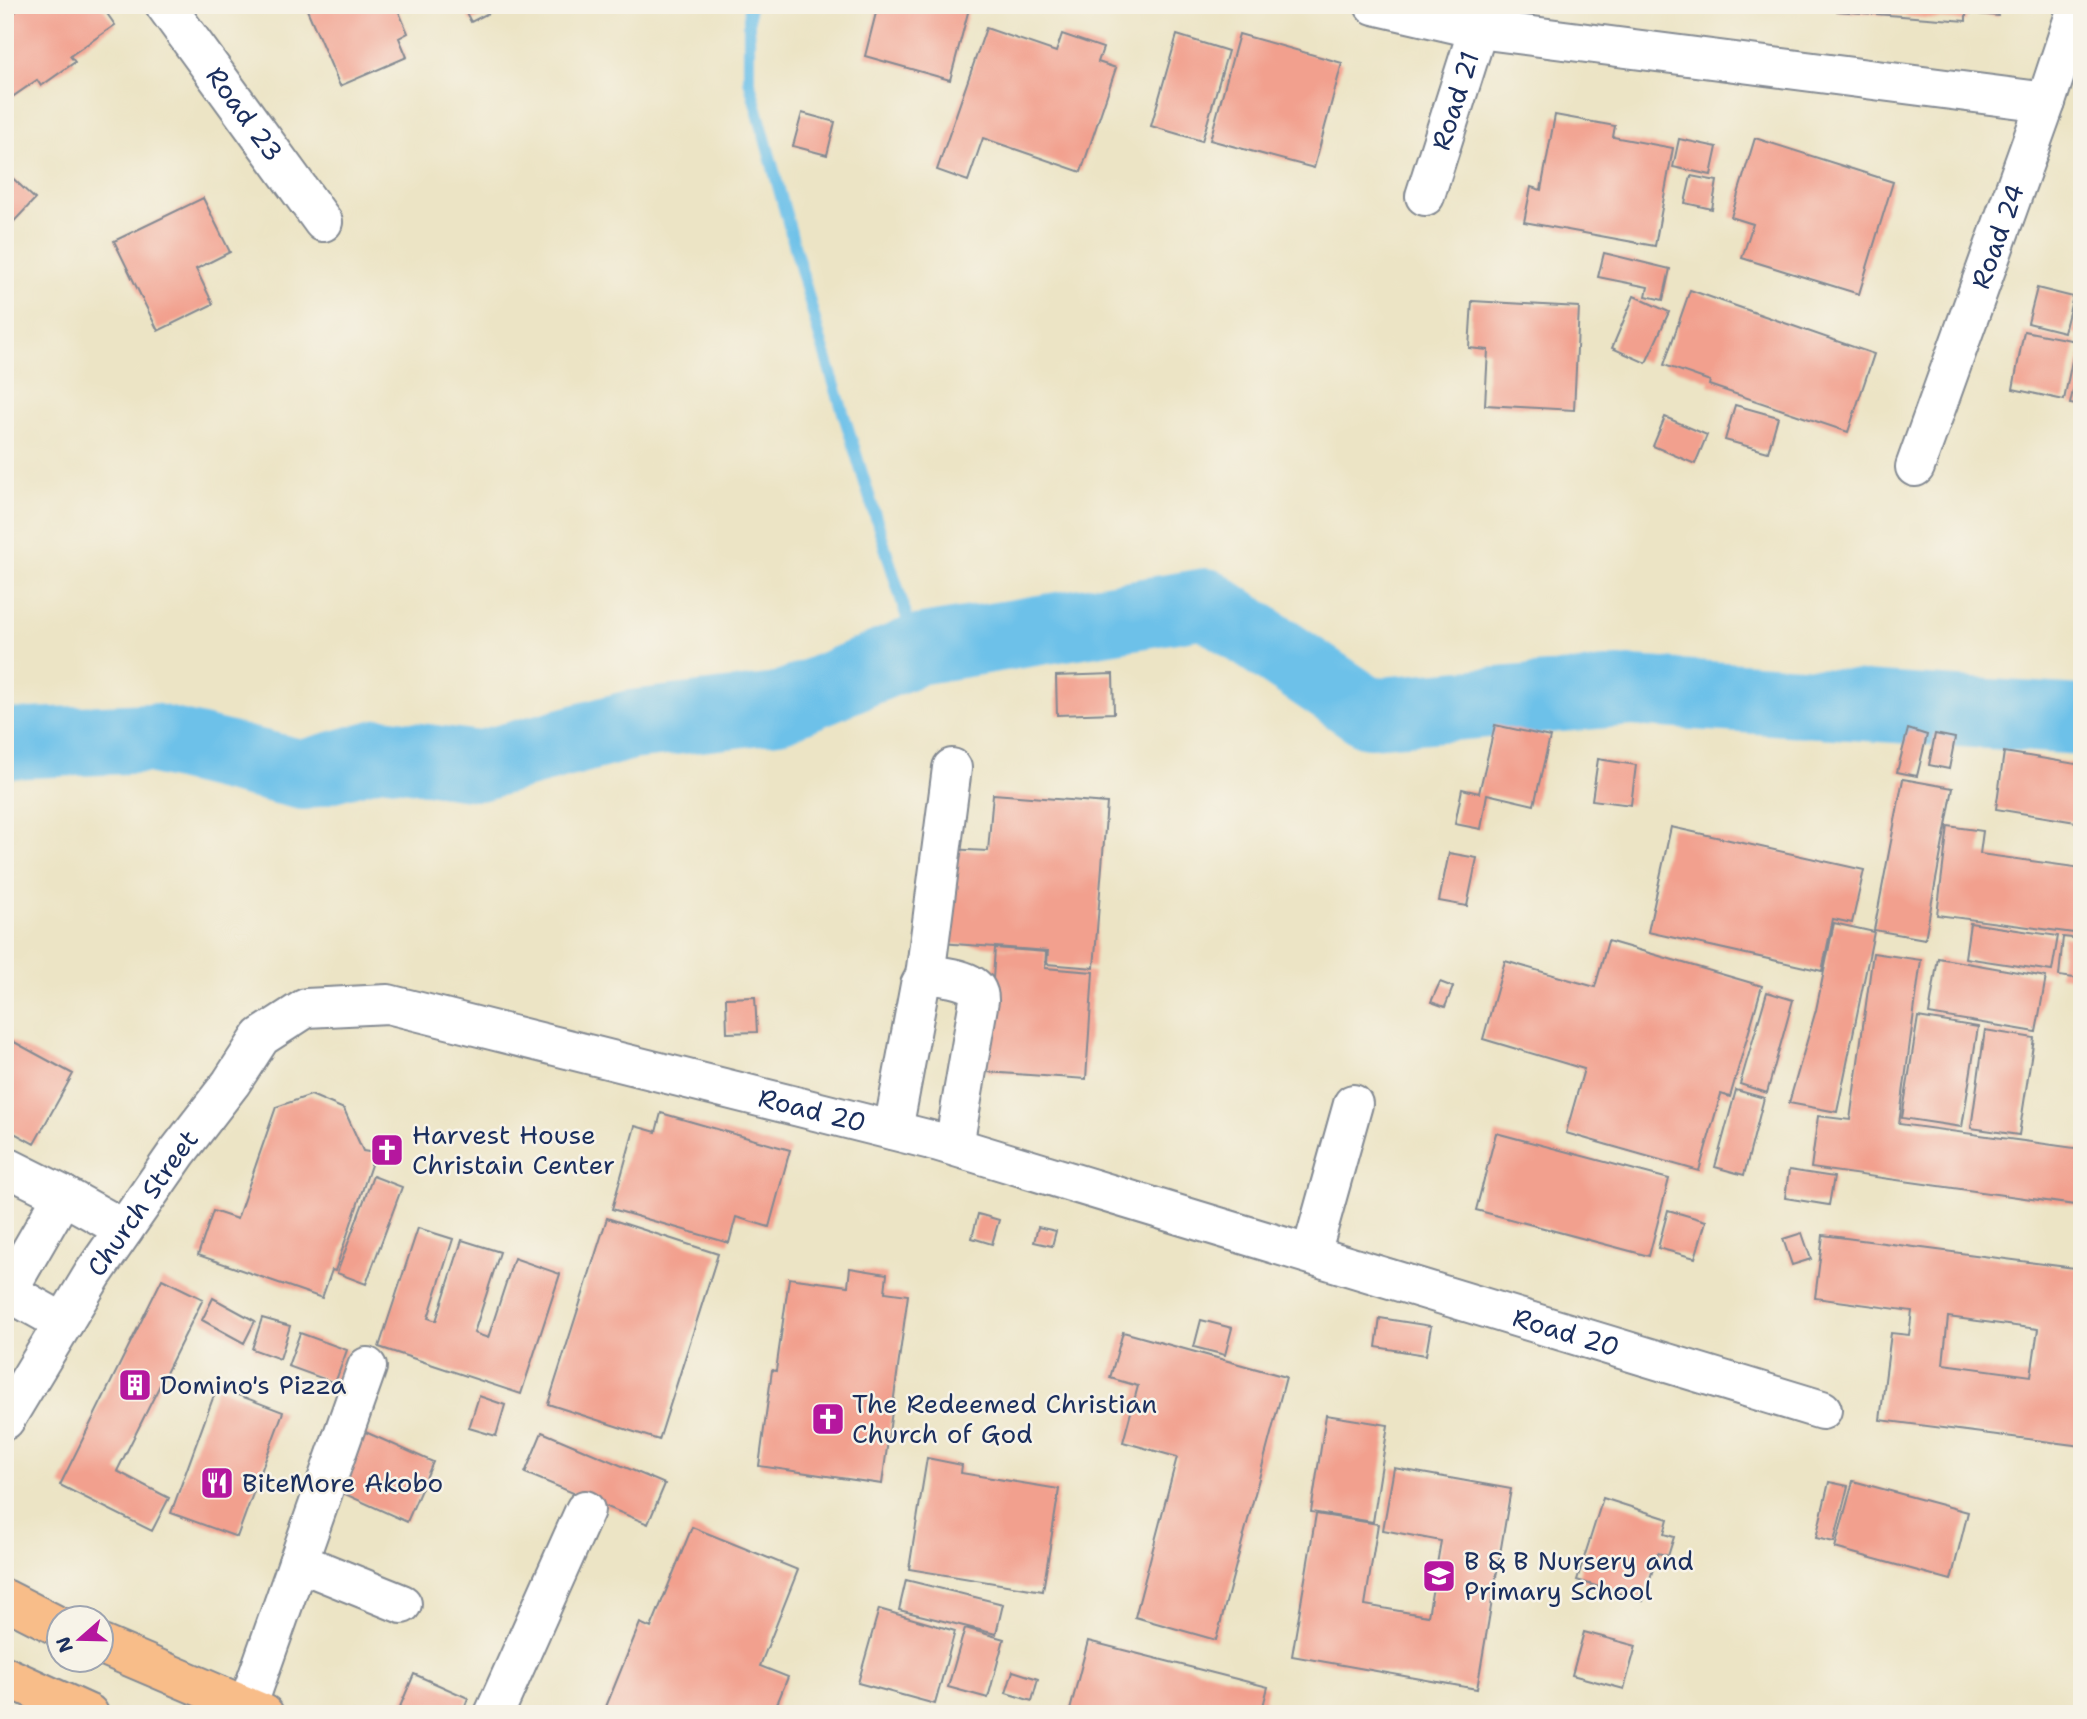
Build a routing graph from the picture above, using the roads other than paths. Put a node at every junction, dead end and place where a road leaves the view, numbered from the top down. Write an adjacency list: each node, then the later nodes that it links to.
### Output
1 (165, 5): 7 (street, Road 23)
2 (1374, 5): 4 (street)
3 (2078, 5): 5 (street, Road 24)
4 (1483, 17): 5 (street); 6 (street, Road 21)
5 (2046, 102): 8 (street, Road 24)
6 (1424, 196)
7 (323, 222)
8 (1915, 467)
9 (952, 768): 10 (street)
10 (925, 976): 13 (street); 14 (street)
11 (306, 1008): 13 (street, Road 20); 17 (street, Church Street)
12 (1353, 1104): 18 (street)
13 (893, 1130): 14 (street, Road 20)
14 (954, 1146): 18 (street, Road 20)
15 (5, 1166): 16 (street)
16 (63, 1195): 17 (street); 19 (street)
17 (124, 1230): 19 (street, Church Street)
18 (1311, 1254): 21 (street, Road 20)
19 (64, 1323): 22 (street, Church Street)
20 (368, 1367): 24 (street)
21 (1822, 1410)
22 (5, 1420)
23 (585, 1510): 32 (street)
24 (298, 1562): 26 (street); 31 (street)
25 (5, 1600): 27 (main road)
26 (402, 1604)
27 (46, 1620)
28 (116, 1651): 31 (main road)
29 (5, 1676): 30 (main road)
30 (67, 1709)
31 (255, 1710)
32 (494, 1714)

